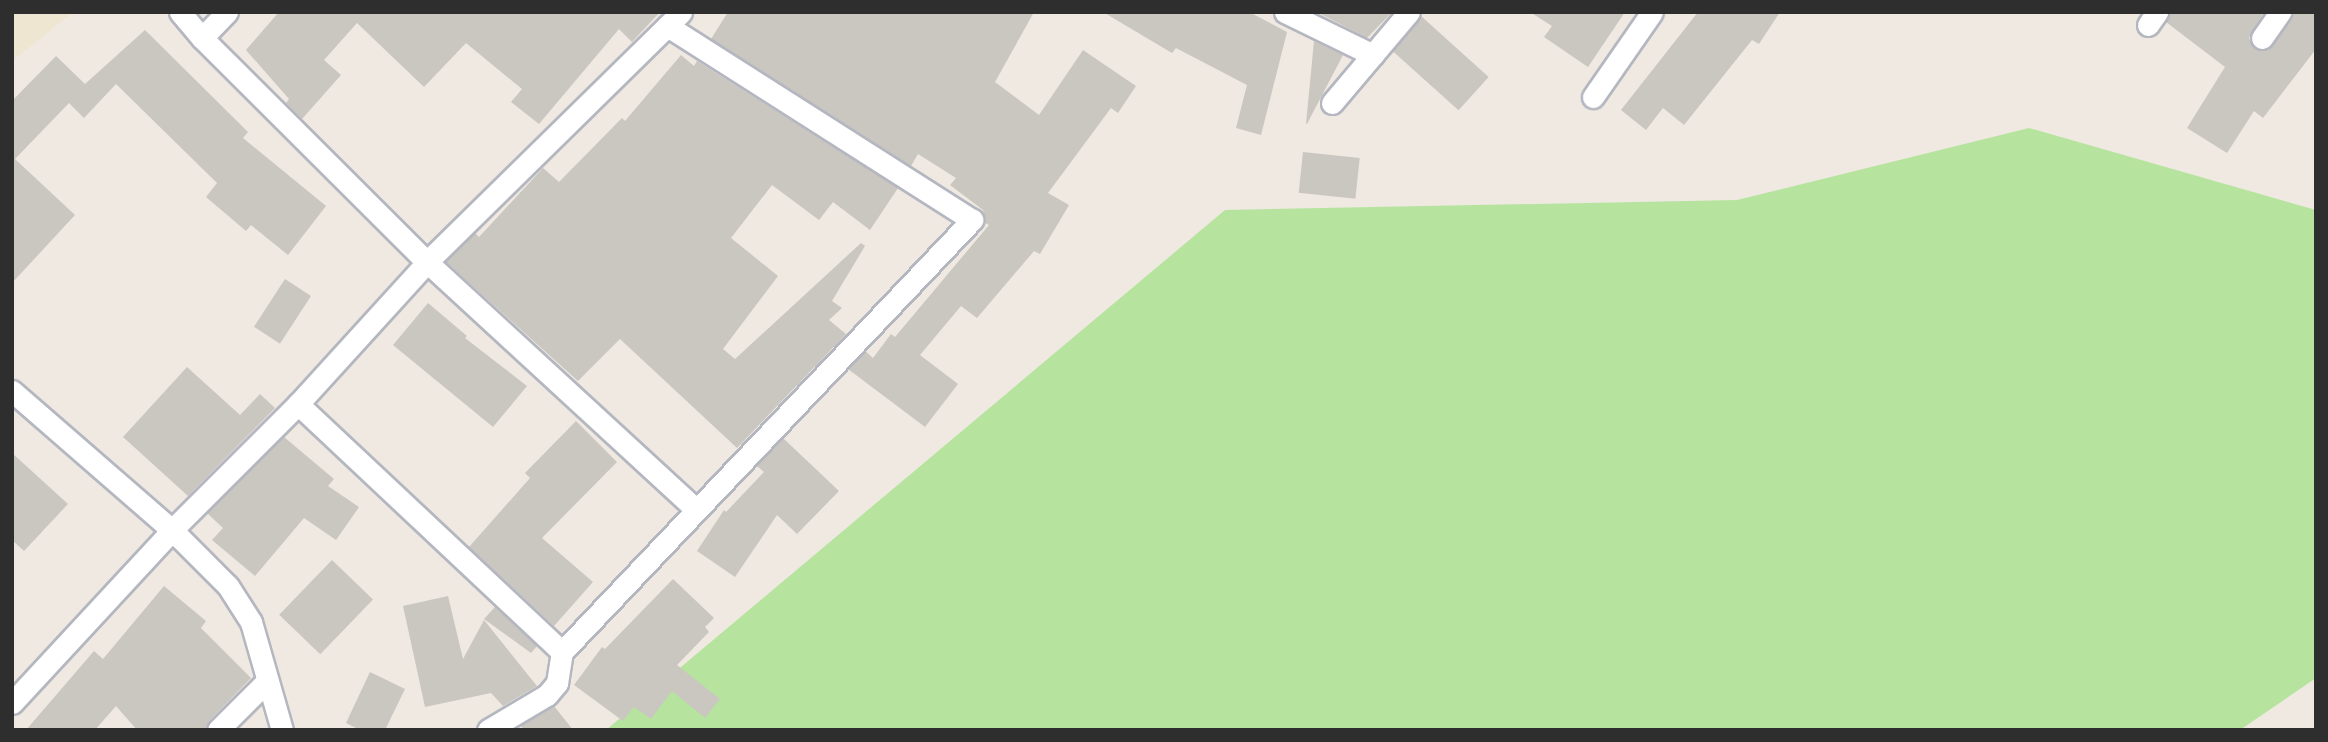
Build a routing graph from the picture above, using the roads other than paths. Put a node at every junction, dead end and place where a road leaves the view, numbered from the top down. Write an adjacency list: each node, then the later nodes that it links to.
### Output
1 (180, 12): 8 (street)
2 (227, 12): 8 (street)
3 (1285, 12): 10 (street)
4 (1409, 12): 10 (street)
5 (1652, 12): 11 (street)
6 (2280, 12): 9 (street)
7 (674, 19): 13 (street); 16 (street)
8 (202, 38): 13 (street)
9 (2262, 38)
10 (1373, 55): 12 (street)
11 (1593, 97)
12 (1332, 103)
13 (428, 262): 15 (street); 16 (street)
14 (12, 391): 17 (street)
15 (298, 404): 17 (street); 18 (street)
16 (696, 509): 18 (street)
17 (172, 530): 19 (street); 20 (street)
18 (562, 652): 23 (street)
19 (267, 681): 21 (street); 22 (street)
20 (12, 703)
21 (218, 730)
22 (282, 730)
23 (488, 730)

